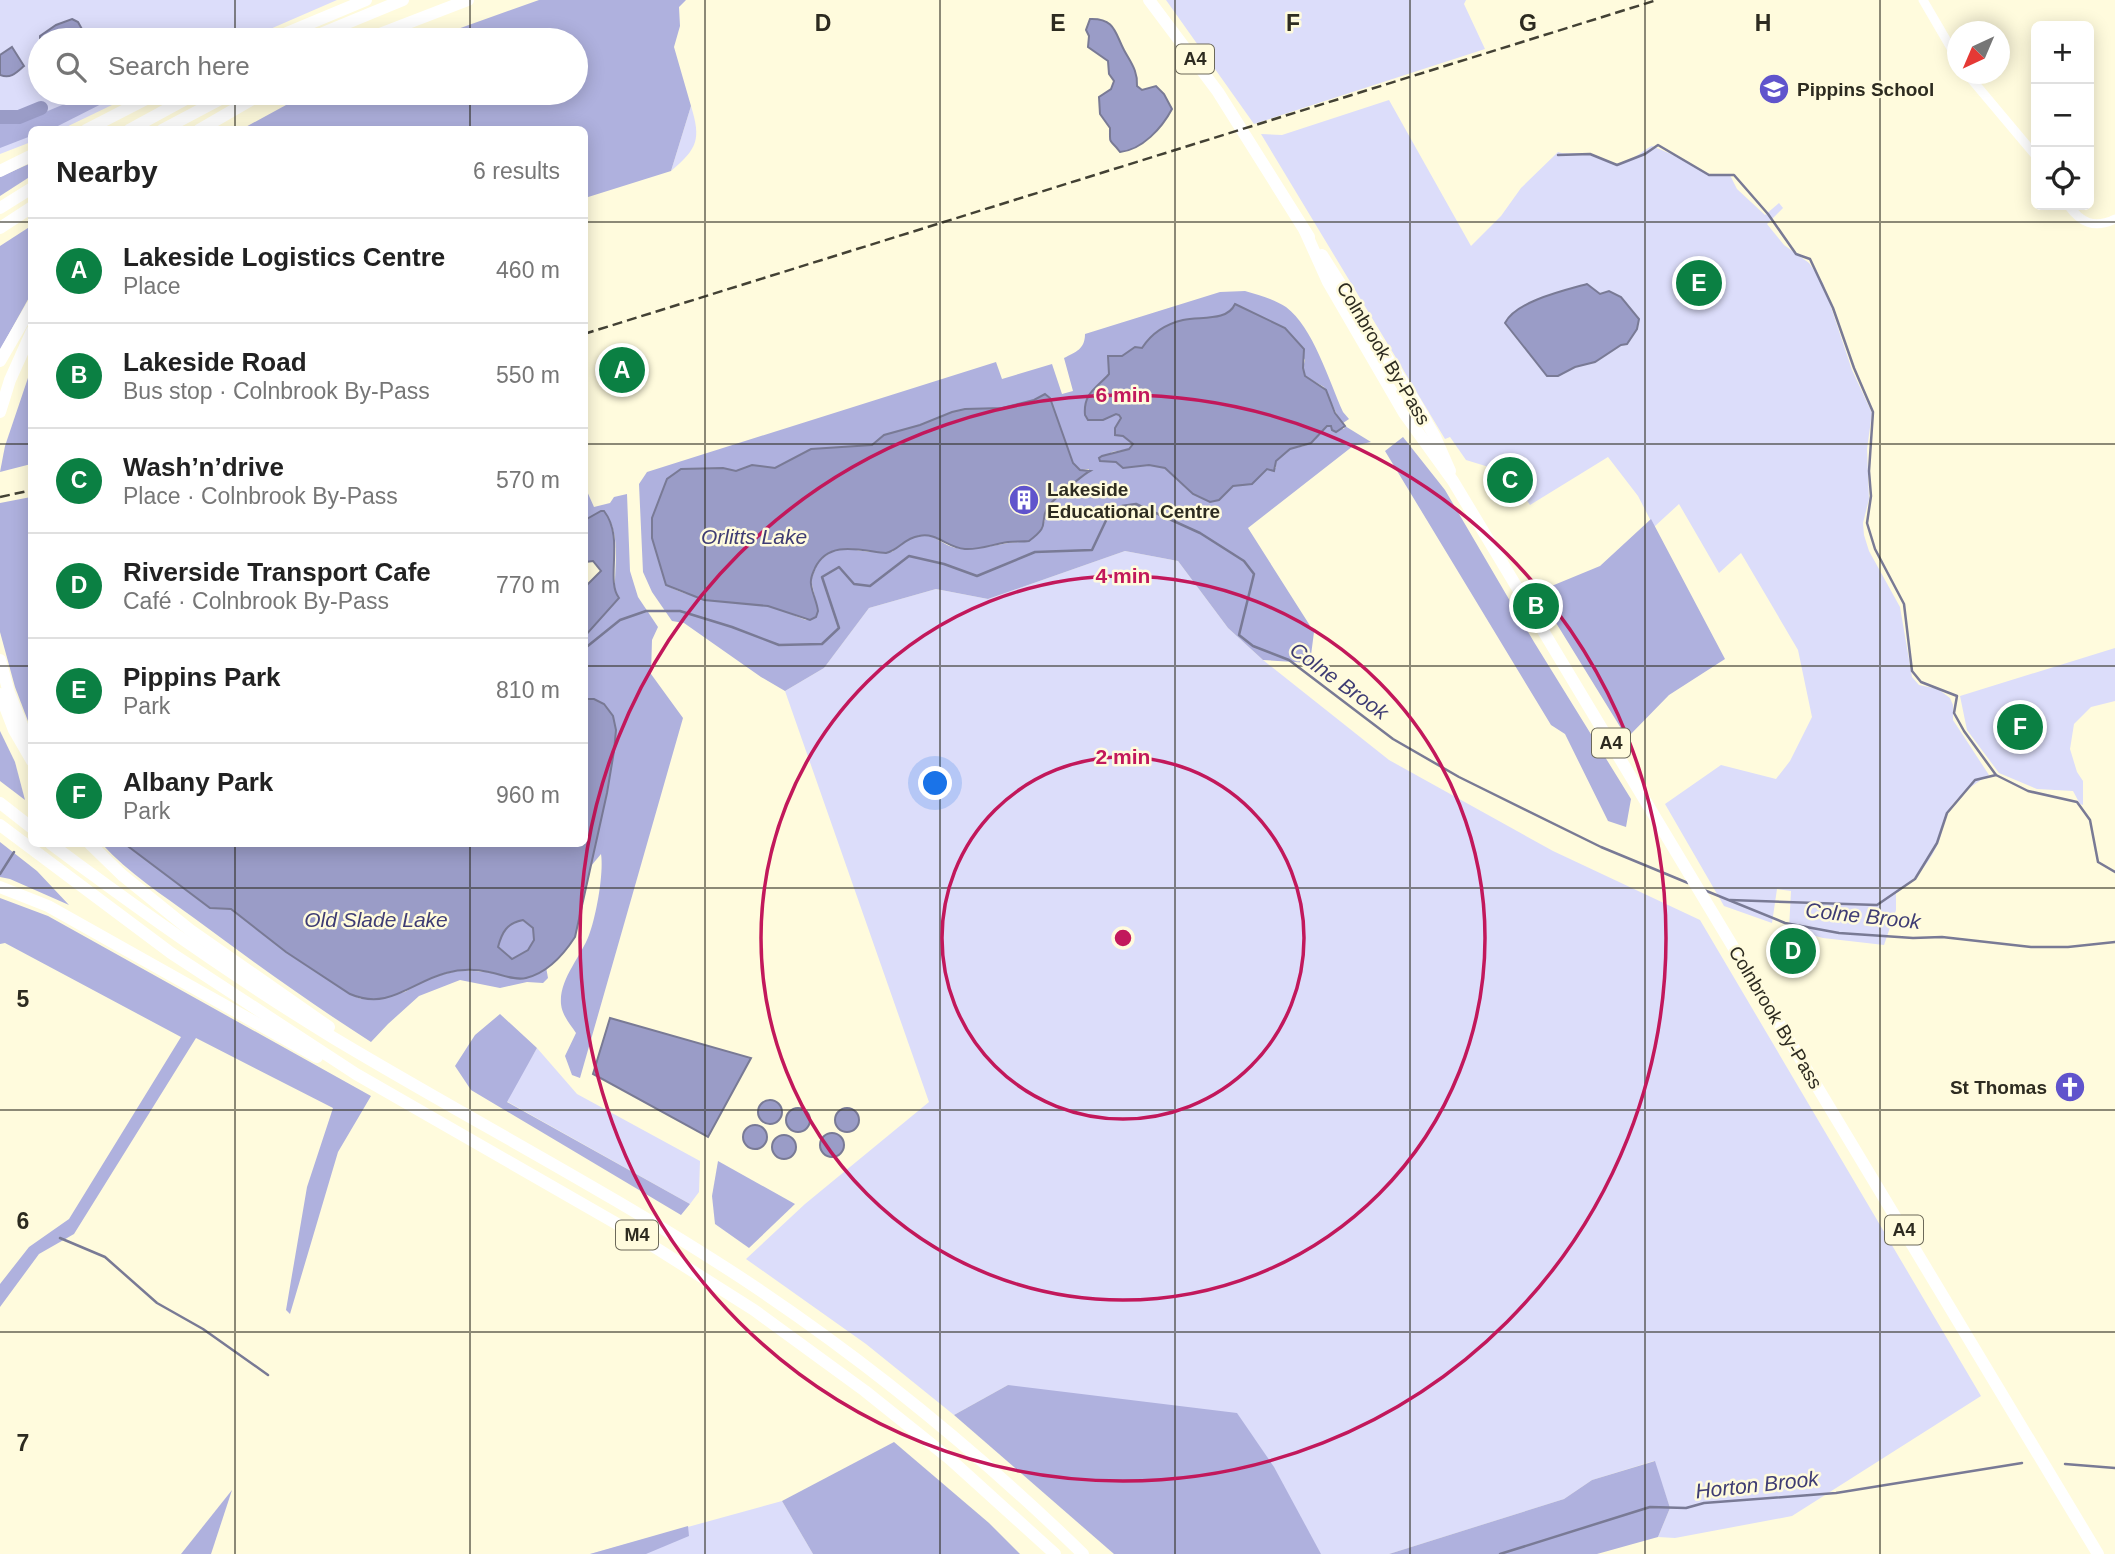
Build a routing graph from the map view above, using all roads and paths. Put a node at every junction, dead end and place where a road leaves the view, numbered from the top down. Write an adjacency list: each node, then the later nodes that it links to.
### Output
1 (366, 0): 6 (highway)
2 (402, 0): 7 (highway)
3 (468, 0): 8 (highway)
4 (1149, 0): 49 (highway, Colnbrook By-Pass / A4)
5 (1923, 0): 9 (street)
6 (299, 28)
7 (335, 28)
8 (395, 28)
9 (1947, 41)
10 (1975, 84): 19 (street)
11 (135, 105): 15 (highway)
12 (175, 105): 16 (highway)
13 (210, 105): 17 (highway)
14 (242, 105): 18 (highway)
15 (94, 126)
16 (136, 126)
17 (170, 126)
18 (206, 126)
19 (2031, 150)
20 (27, 157): 21 (highway); 22 (highway)
21 (0, 163)
22 (0, 171)
23 (28, 190): 24 (highway)
24 (0, 208)
25 (28, 210): 28 (highway)
26 (2072, 210): 27 (street)
27 (2115, 219)
28 (0, 228)
29 (28, 313): 31 (highway)
30 (28, 340): 32 (highway)
31 (0, 361)
32 (0, 412)
33 (0, 660): 35 (highway)
34 (0, 695): 36 (highway)
35 (28, 740)
36 (28, 754)
37 (0, 803): 39 (highway)
38 (0, 825): 40 (highway, M4)
39 (28, 825)
40 (28, 846)
41 (29, 847): 46 (highway, M4)
42 (55, 847): 45 (highway, M4)
43 (93, 847): 45 (highway)
44 (0, 887): 46 (highway)
45 (365, 1056): 48 (highway, M4)
46 (356, 1074): 47 (highway, M4)
47 (1055, 1554)
48 (1083, 1554)
49 (2098, 1554)

